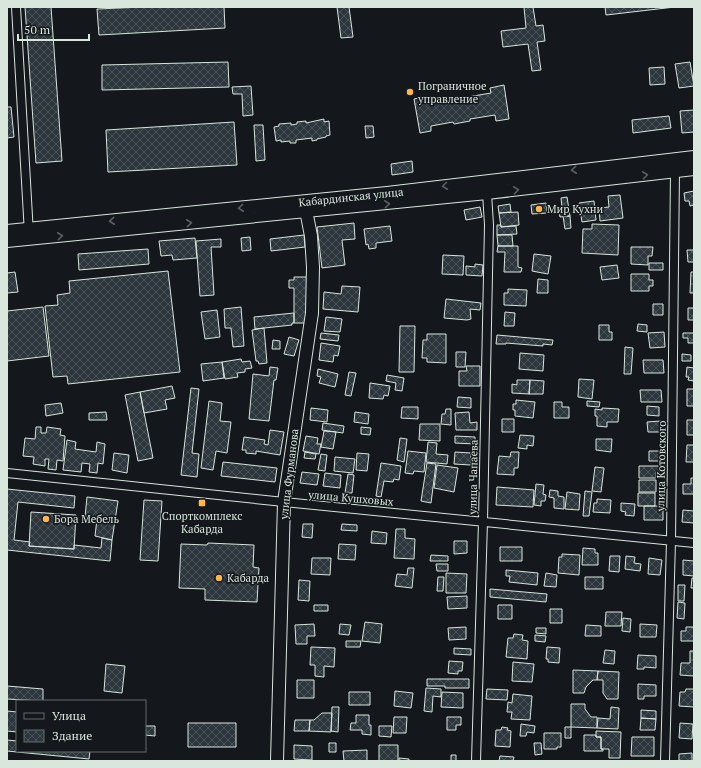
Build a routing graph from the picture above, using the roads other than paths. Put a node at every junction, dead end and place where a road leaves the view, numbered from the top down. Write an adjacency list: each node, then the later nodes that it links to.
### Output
1 (16, 7): 8 (street)
2 (694, 157): 6 (main road, Кабардинская улица, one-way to 6)
3 (694, 169): 4 (main road, Кабардинская улица)
4 (675, 171): 5 (main road, Кабардинская улица, one-way to 4); 13 (street, улица Котовского)
5 (487, 193): 6 (main road, Кабардинская улица, one-way to 5); 12 (street, улица Чапаева)
6 (305, 207): 8 (main road, Кабардинская улица); 11 (main road, улица Фурманова)
7 (7, 231): 8 (main road, Кабардинская улица)
8 (29, 234): 9 (main road, Кабардинская улица)
9 (7, 242)
10 (7, 473): 11 (street, улица Кушховых)
11 (284, 502): 12 (street, улица Кушховых); 15 (main road, улица Фурманова)
12 (483, 521): 13 (street, улица Кушховых); 16 (street, улица Чапаева)
13 (671, 541): 14 (street, улица Кушховых); 17 (street, улица Котовского)
14 (694, 543)
15 (277, 761)
16 (476, 761)
17 (665, 761)

